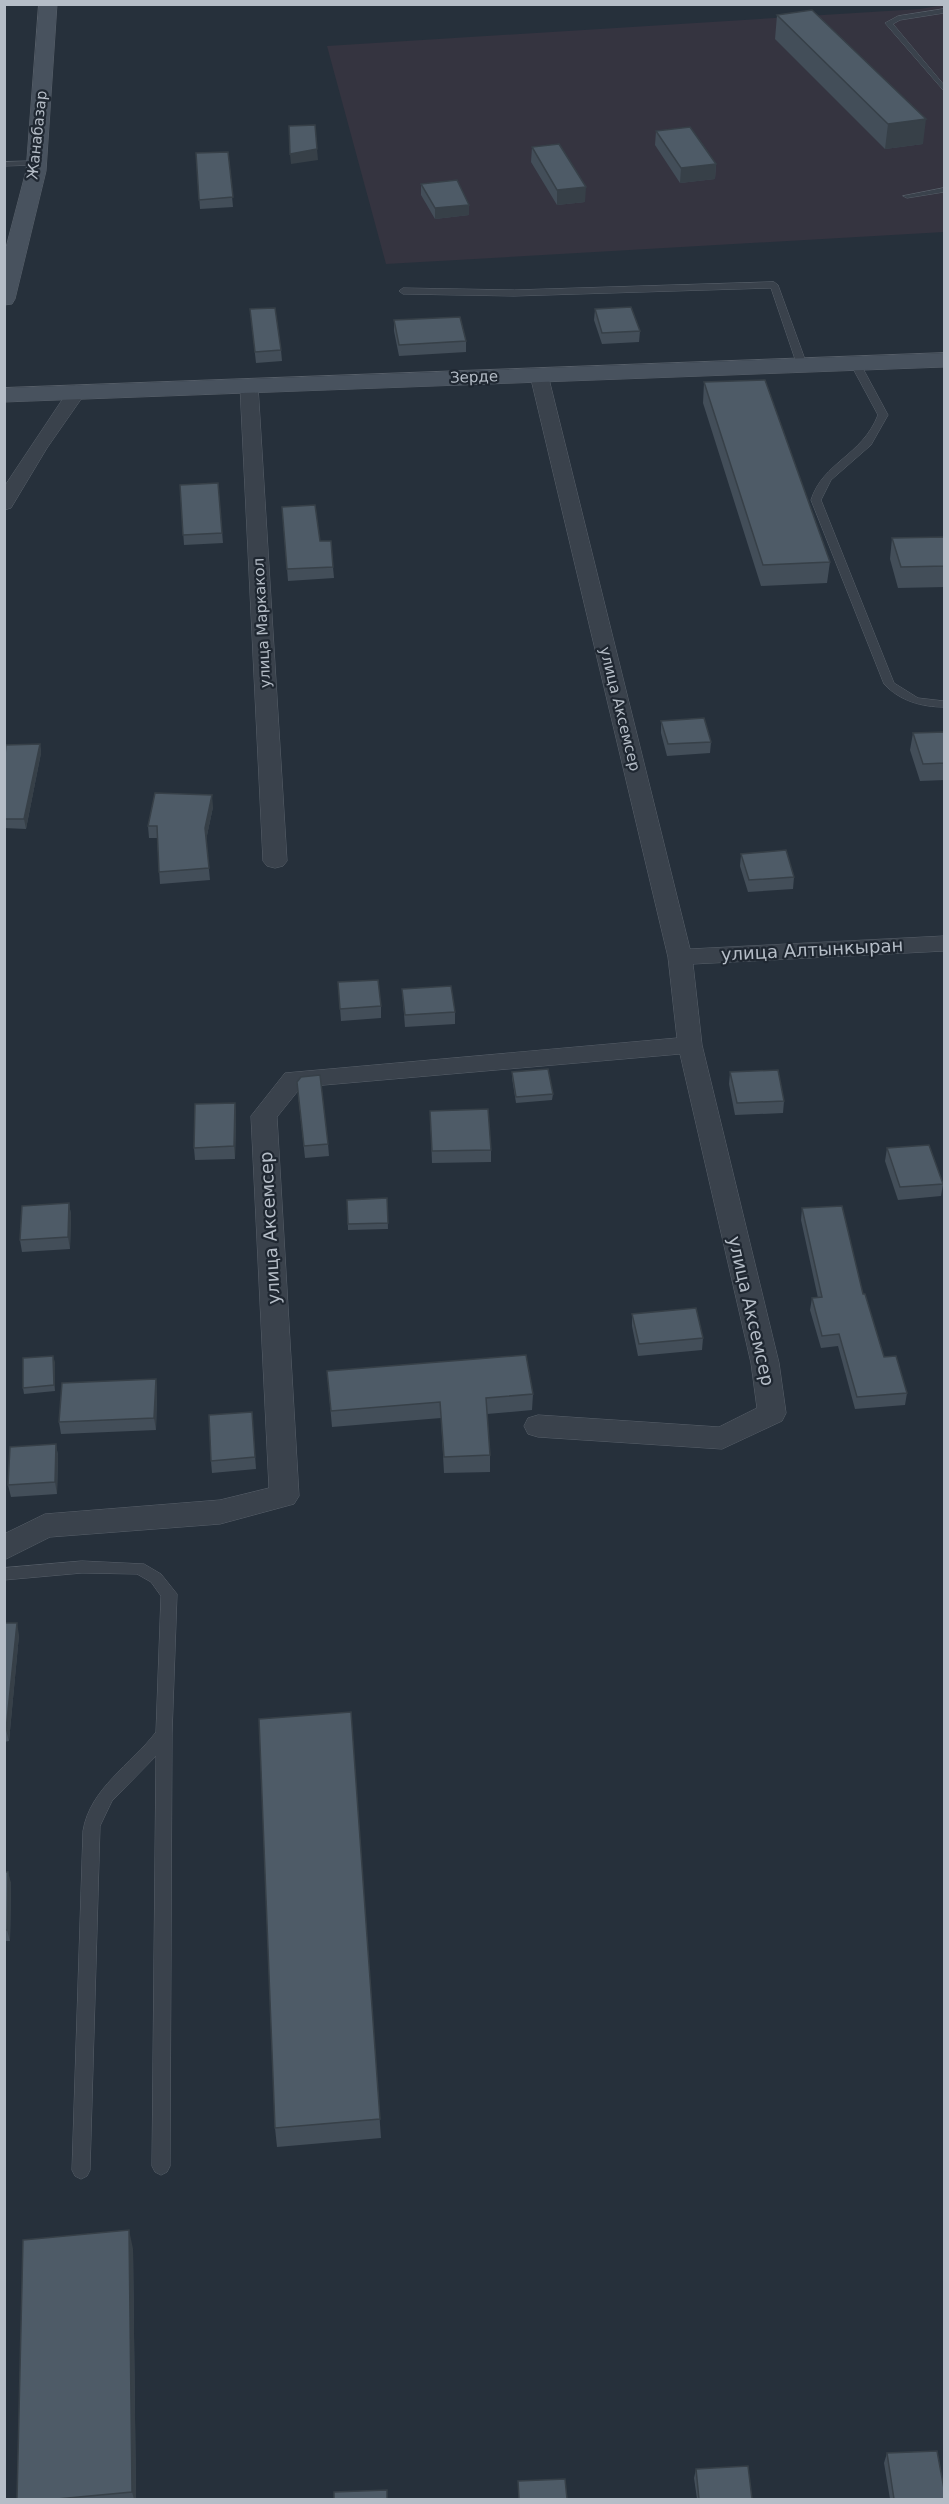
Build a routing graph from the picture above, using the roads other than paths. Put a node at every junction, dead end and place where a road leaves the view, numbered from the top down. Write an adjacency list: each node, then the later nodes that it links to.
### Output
1 (48, 4): 4 (street, Жанабазар)
2 (945, 11): 3 (lane)
3 (945, 89)
4 (36, 163): 5 (lane); 9 (street, Жанабазар)
5 (4, 164)
6 (945, 190): 7 (lane)
7 (907, 196)
8 (403, 291): 12 (lane)
9 (4, 299)
10 (945, 360): 11 (street, Зерде)
11 (855, 363): 12 (street, Зерде); 18 (lane)
12 (802, 365): 13 (street, Зерде)
13 (539, 375): 14 (street, Зерде); 21 (street, улица Аксемсер)
14 (249, 386): 15 (street, Зерде); 19 (street, улица Маркакол)
15 (77, 392): 16 (street, Зерде); 17 (street)
16 (4, 395)
17 (4, 504)
18 (945, 704)
19 (275, 861)
20 (945, 943): 21 (street, улица Алтынкыран)
21 (680, 957): 22 (street, улица Аксемсер)
22 (690, 1046): 23 (street, улица Аксемсер); 24 (street, улица Аксемсер)
23 (538, 1426)
24 (4, 1548)
25 (4, 1574): 26 (lane)
26 (164, 1734): 27 (lane); 28 (lane)
27 (161, 2166)
28 (81, 2170)

